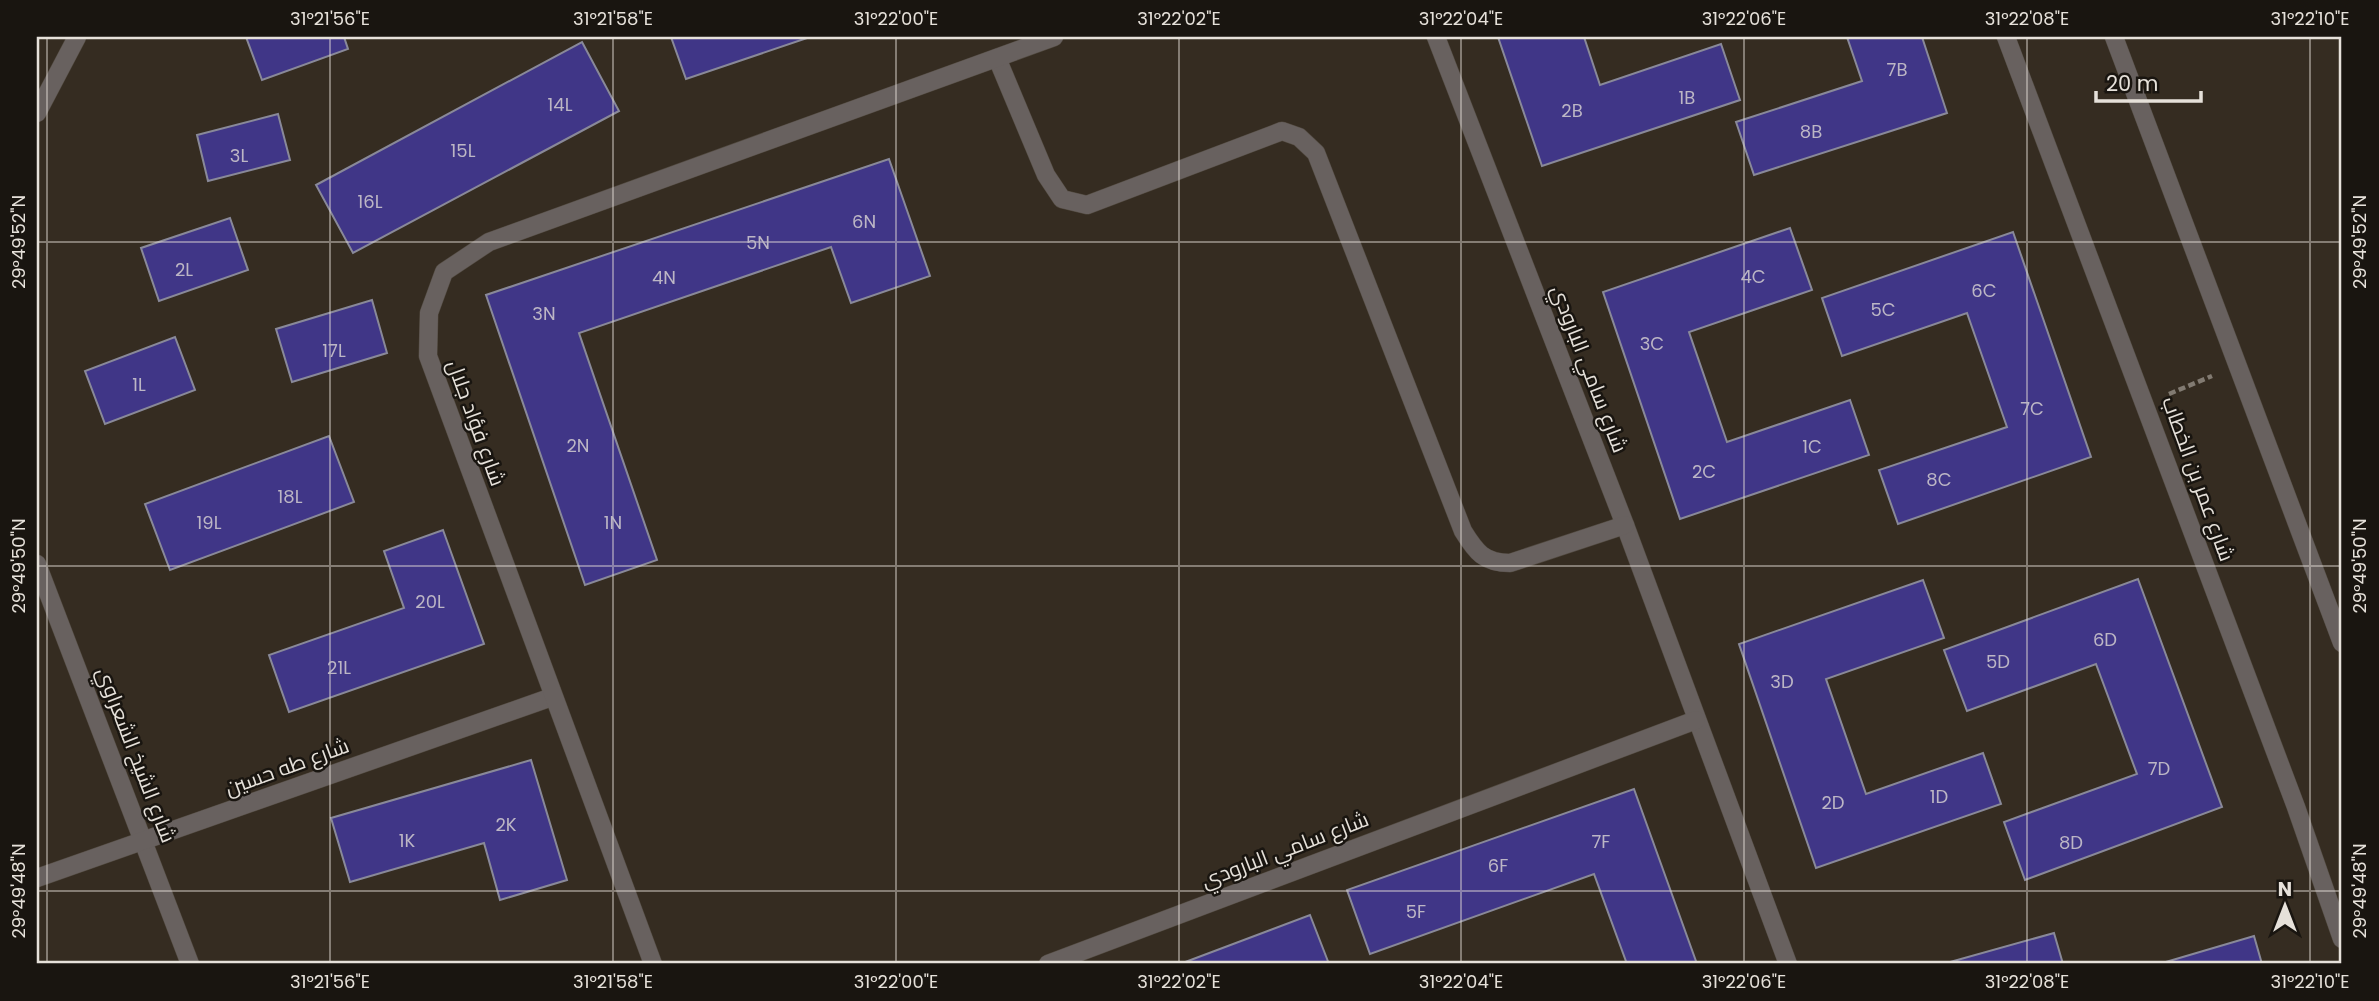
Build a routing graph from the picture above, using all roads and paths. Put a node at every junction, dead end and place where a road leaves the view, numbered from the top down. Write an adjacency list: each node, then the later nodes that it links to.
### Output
1 (77, 37): 7 (street)
2 (1054, 37): 6 (street, شارع فؤاد جلال)
3 (1436, 37): 10 (street, شارع سامي البارودي)
4 (2006, 37): 9 (street, شارع عمر بن الخطاب)
5 (2114, 37): 8 (street)
6 (997, 58): 10 (street); 13 (street, شارع فؤاد جلال)
7 (37, 113)
8 (2236, 366): 9 (path); 12 (street)
9 (2146, 403): 17 (street, شارع عمر بن الخطاب)
10 (1625, 525): 14 (street, شارع سامي البارودي)
11 (37, 564): 15 (street, شارع الشيخ الشعراوي)
12 (2342, 643)
13 (552, 697): 15 (street, شارع طه حسين); 19 (street, شارع فؤاد جلال)
14 (1696, 720): 20 (street, شارع سامي البارودي); 21 (street, شارع سامي البارودي)
15 (145, 842): 16 (street, شارع طه حسين); 18 (street, شارع الشيخ الشعراوي)
16 (37, 878)
17 (2342, 939)
18 (190, 964)
19 (653, 964)
20 (1048, 964)
21 (1788, 964)

